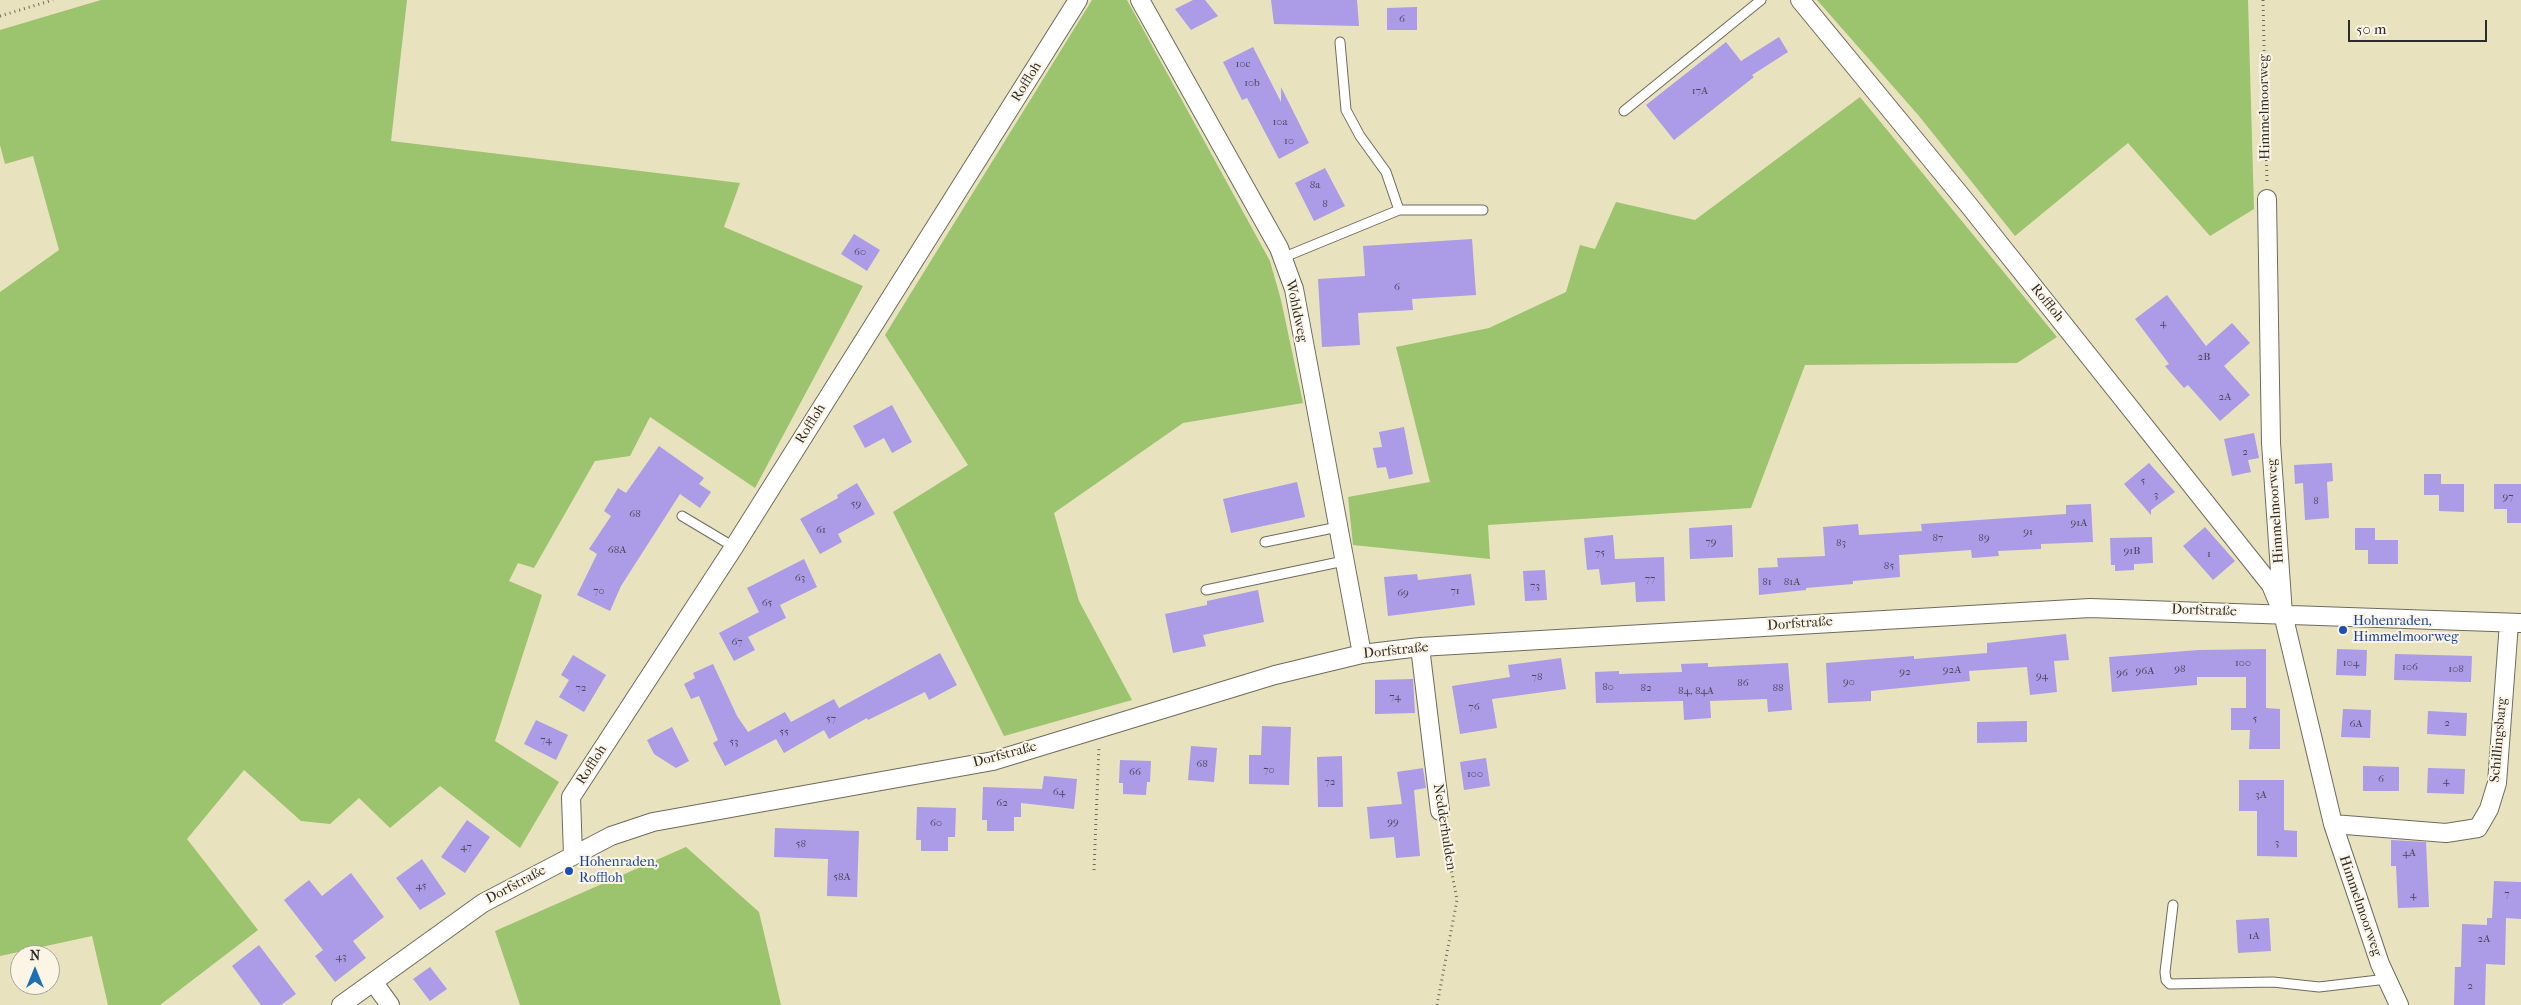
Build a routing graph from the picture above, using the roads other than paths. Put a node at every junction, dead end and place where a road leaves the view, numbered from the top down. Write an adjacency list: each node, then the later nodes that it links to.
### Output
1 (1078, 0): 14 (street, Roffloh)
2 (1140, 0): 10 (street, Wohldweg)
3 (1760, 0): 6 (lane)
4 (1800, 0): 17 (street, Roffloh)
5 (1340, 42): 8 (lane)
6 (1624, 111)
7 (2267, 199): 17 (street, Himmelmoorweg)
8 (1399, 210): 9 (lane); 10 (lane)
9 (1484, 210)
10 (1282, 258): 12 (street, Wohldweg)
11 (682, 516): 14 (lane)
12 (1338, 527): 13 (lane); 15 (street, Wohldweg)
13 (1266, 542)
14 (734, 547): 23 (street, Roffloh)
15 (1344, 561): 16 (lane); 20 (street, Wohldweg)
16 (1206, 590)
17 (2283, 614): 18 (street, Dorfstraße); 19 (street, Dorfstraße); 22 (street, Himmelmoorweg)
18 (2515, 623): 22 (street, Schillingsbarg)
19 (1420, 647): 20 (street, Dorfstraße); 21 (street, Nedderhulden)
20 (1362, 654): 23 (street, Dorfstraße)
21 (1440, 811)
22 (2333, 824): 25 (street, Himmelmoorweg)
23 (573, 855): 26 (street, Dorfstraße)
24 (2173, 905): 25 (lane)
25 (2387, 978): 29 (street, Himmelmoorweg)
26 (374, 982): 27 (street, Dorfstraße); 28 (street)
27 (341, 1005)
28 (390, 1005)
29 (2399, 1005)

